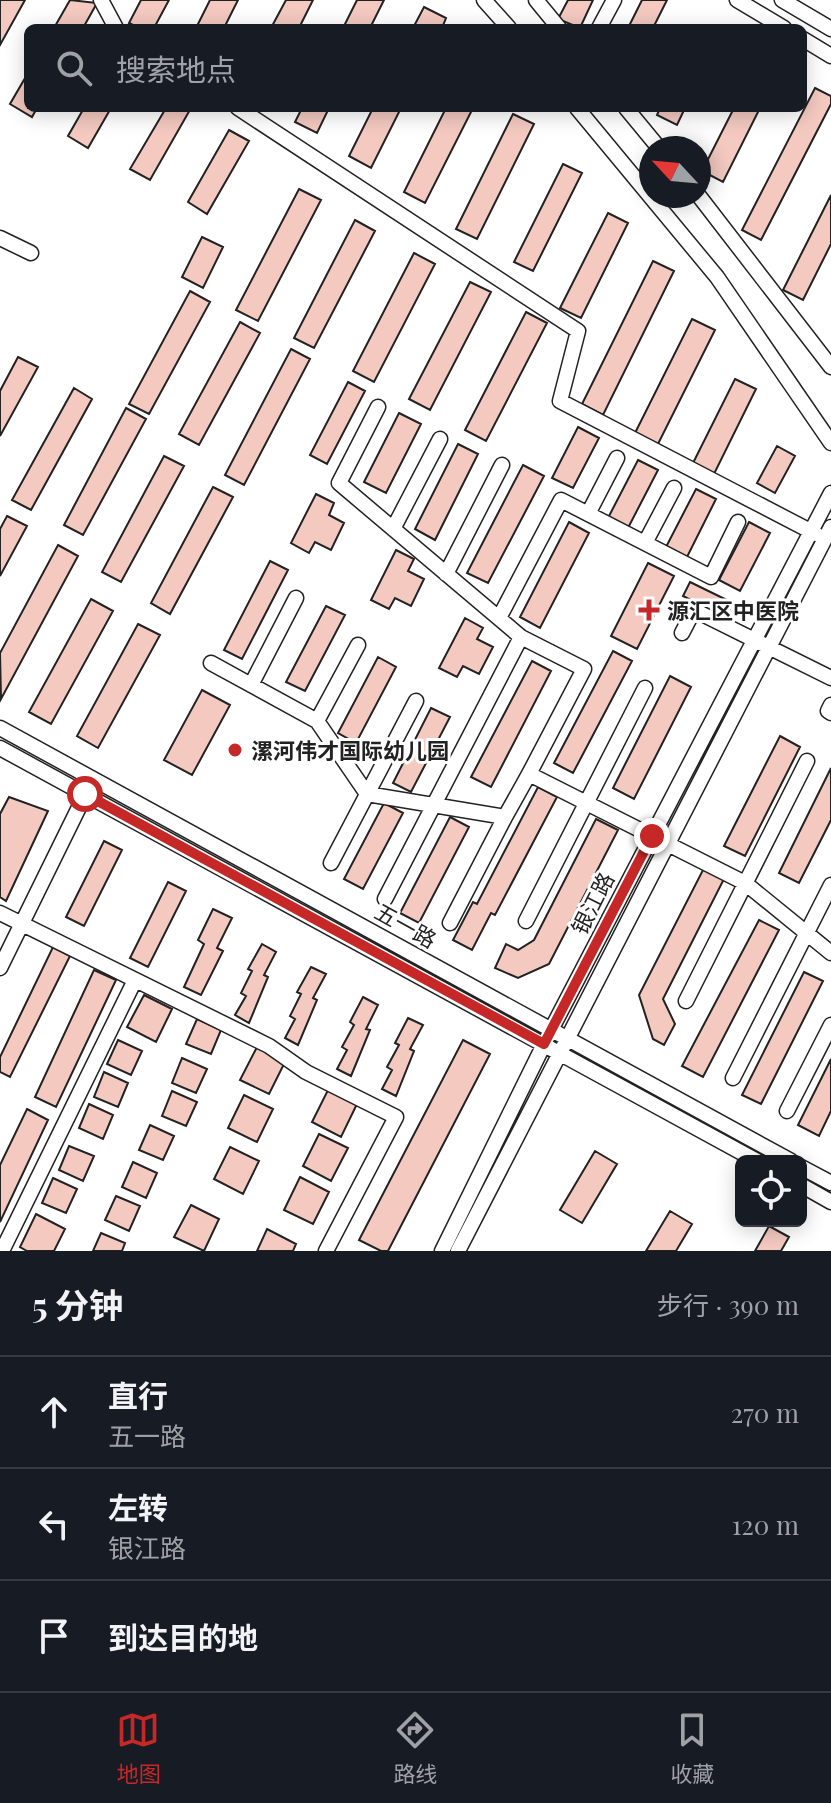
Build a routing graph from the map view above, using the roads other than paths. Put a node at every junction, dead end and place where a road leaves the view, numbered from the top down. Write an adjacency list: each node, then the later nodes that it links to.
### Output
1 (101, 0): 7 (street)
2 (484, 0): 8 (street)
3 (536, 0): 9 (street)
4 (614, 0): 10 (street)
5 (737, 0): 11 (street)
6 (782, 0): 12 (street)
7 (114, 24)
8 (505, 24)
9 (556, 24)
10 (601, 24)
11 (777, 24)
12 (831, 29)
13 (807, 41): 14 (street)
14 (831, 56)
15 (244, 112): 33 (street)
16 (580, 112): 25 (street)
17 (629, 112): 18 (street)
18 (649, 136)
19 (708, 208): 22 (street)
20 (0, 238): 21 (street)
21 (31, 253)
22 (831, 367)
23 (378, 407): 32 (street)
24 (440, 439): 32 (street)
25 (831, 443)
26 (617, 458): 30 (street)
27 (502, 465): 36 (street)
28 (674, 488): 35 (street)
29 (831, 493): 33 (street, 银江路)
30 (588, 514): 35 (street); 38 (street)
31 (738, 522): 35 (street)
32 (393, 529): 36 (street)
33 (811, 531): 34 (street); 41 (street, 银江路)
34 (828, 533): 43 (street, 银江路)
35 (645, 543)
36 (446, 574): 38 (street)
37 (296, 598): 46 (street)
38 (499, 618): 40 (street)
39 (682, 633): 41 (street)
40 (521, 637): 55 (street); 60 (street)
41 (753, 640): 43 (street); 62 (street, 银江路)
42 (358, 645): 51 (street)
43 (768, 647): 45 (street); 63 (street, 银江路)
44 (211, 663): 46 (street)
45 (831, 678)
46 (251, 685): 51 (street)
47 (645, 688): 59 (street)
48 (416, 701): 58 (street)
49 (831, 705): 50 (street)
50 (831, 713)
51 (317, 721): 58 (street)
52 (0, 728): 56 (street, 五一路)
53 (0, 748): 57 (street, 五一路)
54 (807, 761): 65 (street)
55 (529, 774): 59 (street); 61 (street)
56 (93, 778): 57 (street); 78 (street, 五一路)
57 (85, 794): 71 (street); 80 (street, 五一路)
58 (367, 794): 60 (street); 64 (street)
59 (586, 803): 62 (street); 69 (street)
60 (434, 805): 61 (street); 67 (street)
61 (505, 817): 70 (street)
62 (652, 836): 63 (street); 78 (street, 银江路)
63 (666, 844): 65 (street); 79 (street, 银江路)
64 (331, 863)
65 (745, 883): 72 (street); 76 (street)
66 (831, 885): 72 (street)
67 (385, 899)
68 (0, 913): 71 (street)
69 (526, 921)
70 (450, 923)
71 (22, 924): 74 (street); 75 (street)
72 (807, 932): 73 (street); 81 (street)
73 (831, 953)
74 (0, 968)
75 (135, 980): 89 (street); 90 (street)
76 (686, 1001)
77 (831, 1025): 82 (street)
78 (551, 1030): 79 (street, 五一路); 80 (street, 银江路)
79 (566, 1037): 80 (street, 银江路); 84 (street, 五一路)
80 (551, 1048): 83 (street, 五一路); 91 (street, 银江路); 92 (street, 银江路)
81 (733, 1078)
82 (787, 1111)
83 (746, 1155)
84 (780, 1155)
85 (807, 1170): 86 (street)
86 (831, 1183)
87 (807, 1188): 88 (street)
88 (831, 1202)
89 (2, 1251)
90 (326, 1251)
91 (442, 1251)
92 (458, 1251)

